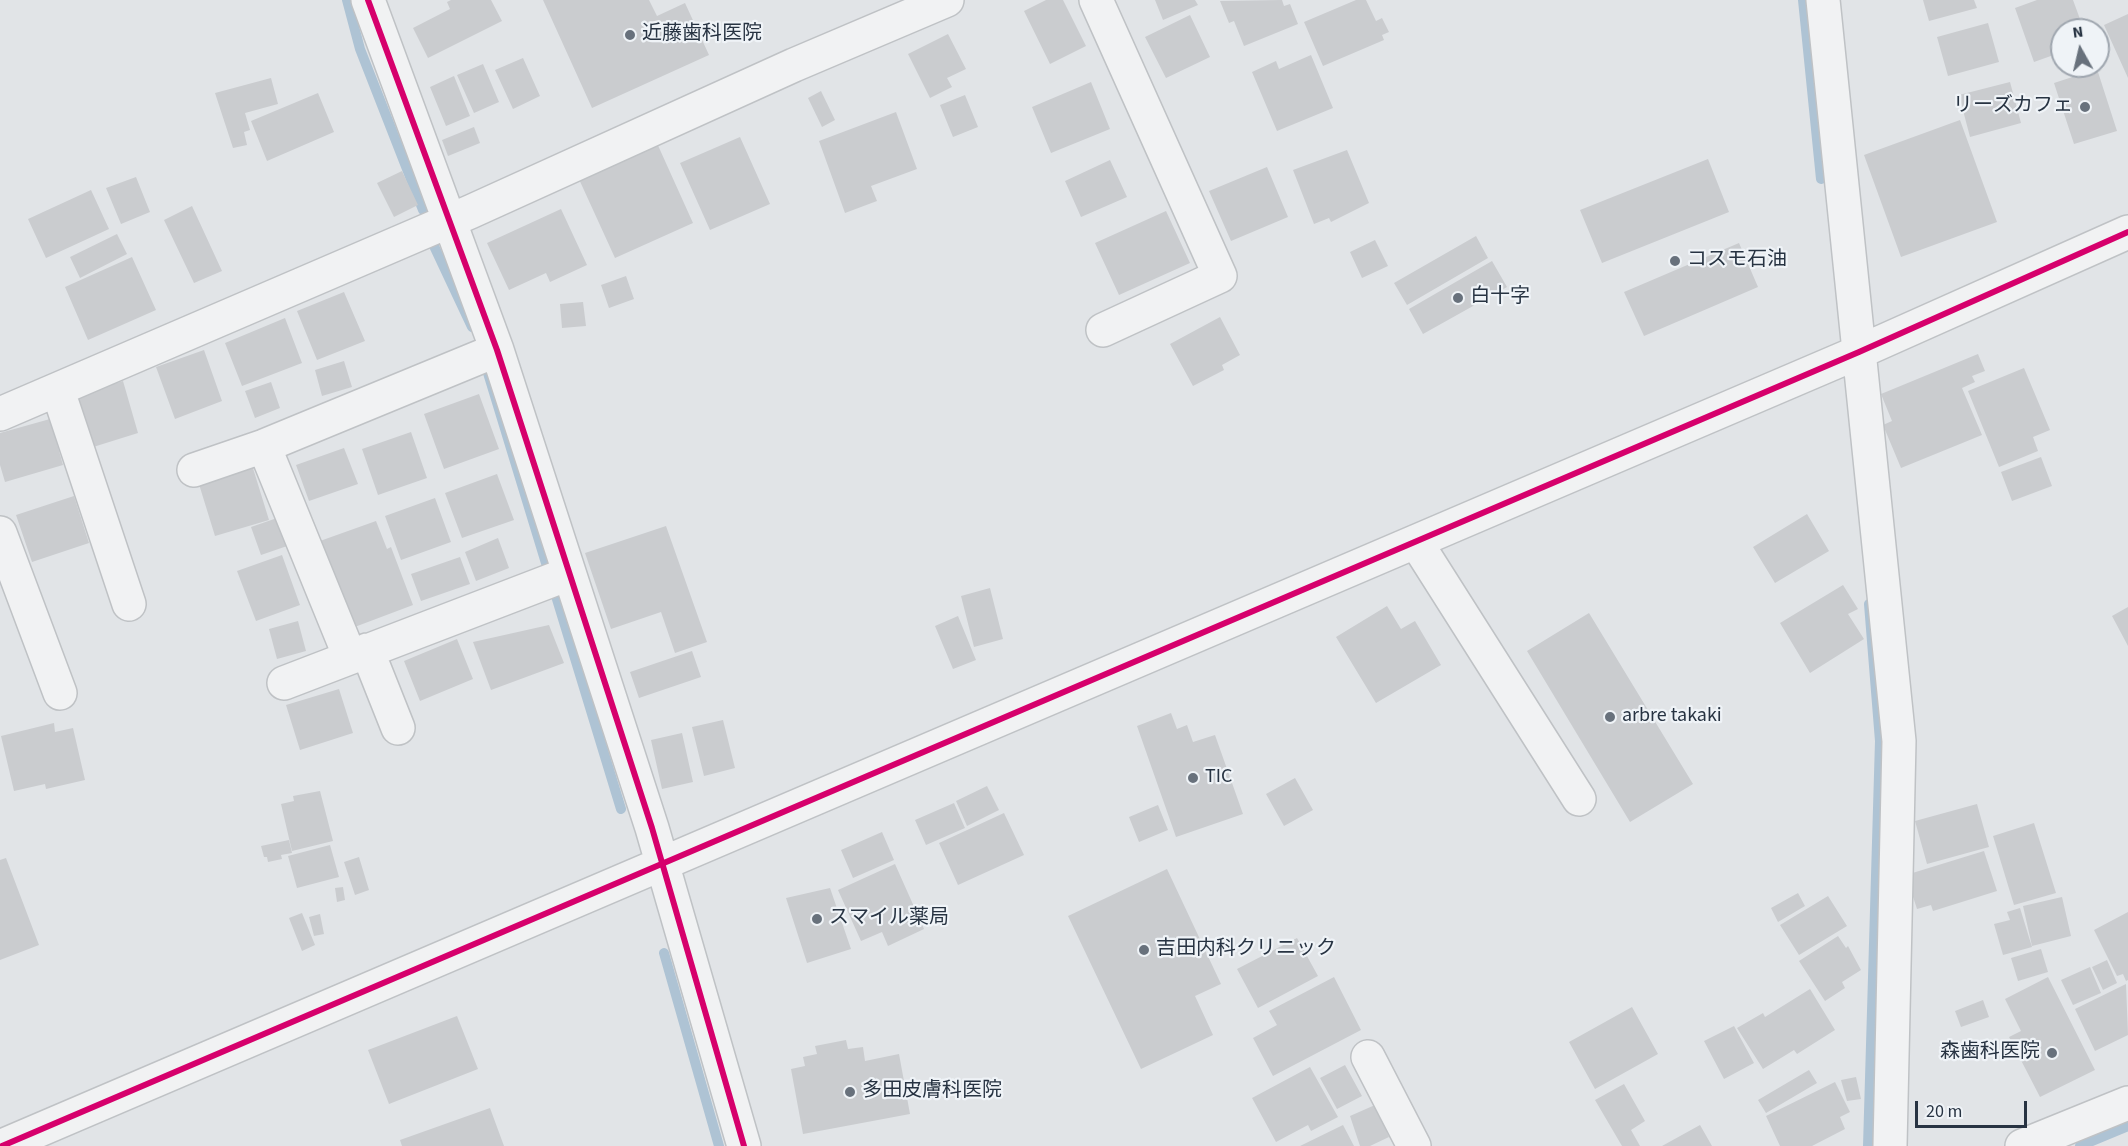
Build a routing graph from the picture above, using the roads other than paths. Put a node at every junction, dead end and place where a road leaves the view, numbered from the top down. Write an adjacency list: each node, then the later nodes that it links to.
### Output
1 (368, 0): 5 (street)
2 (947, 0): 5 (street)
3 (1095, 0): 7 (street)
4 (1823, 0): 8 (street)
5 (450, 221): 9 (street); 10 (street)
6 (2128, 232): 8 (street)
7 (1103, 330)
8 (1858, 352): 15 (street); 29 (street)
9 (487, 354): 12 (street); 16 (street)
10 (58, 391): 11 (street); 17 (street)
11 (0, 414)
12 (264, 446): 13 (street); 18 (street)
13 (195, 470)
14 (0, 533): 20 (street)
15 (1416, 542): 22 (street); 23 (street)
16 (555, 579): 18 (street); 23 (street)
17 (129, 604)
18 (358, 654): 19 (street); 21 (street)
19 (284, 683)
20 (60, 693)
21 (398, 728)
22 (1579, 799)
23 (662, 863): 26 (street); 27 (street)
24 (1368, 1057): 28 (street)
25 (2128, 1103): 30 (street)
26 (2, 1146)
27 (744, 1146)
28 (1414, 1146)
29 (1890, 1146)
30 (2022, 1146)

